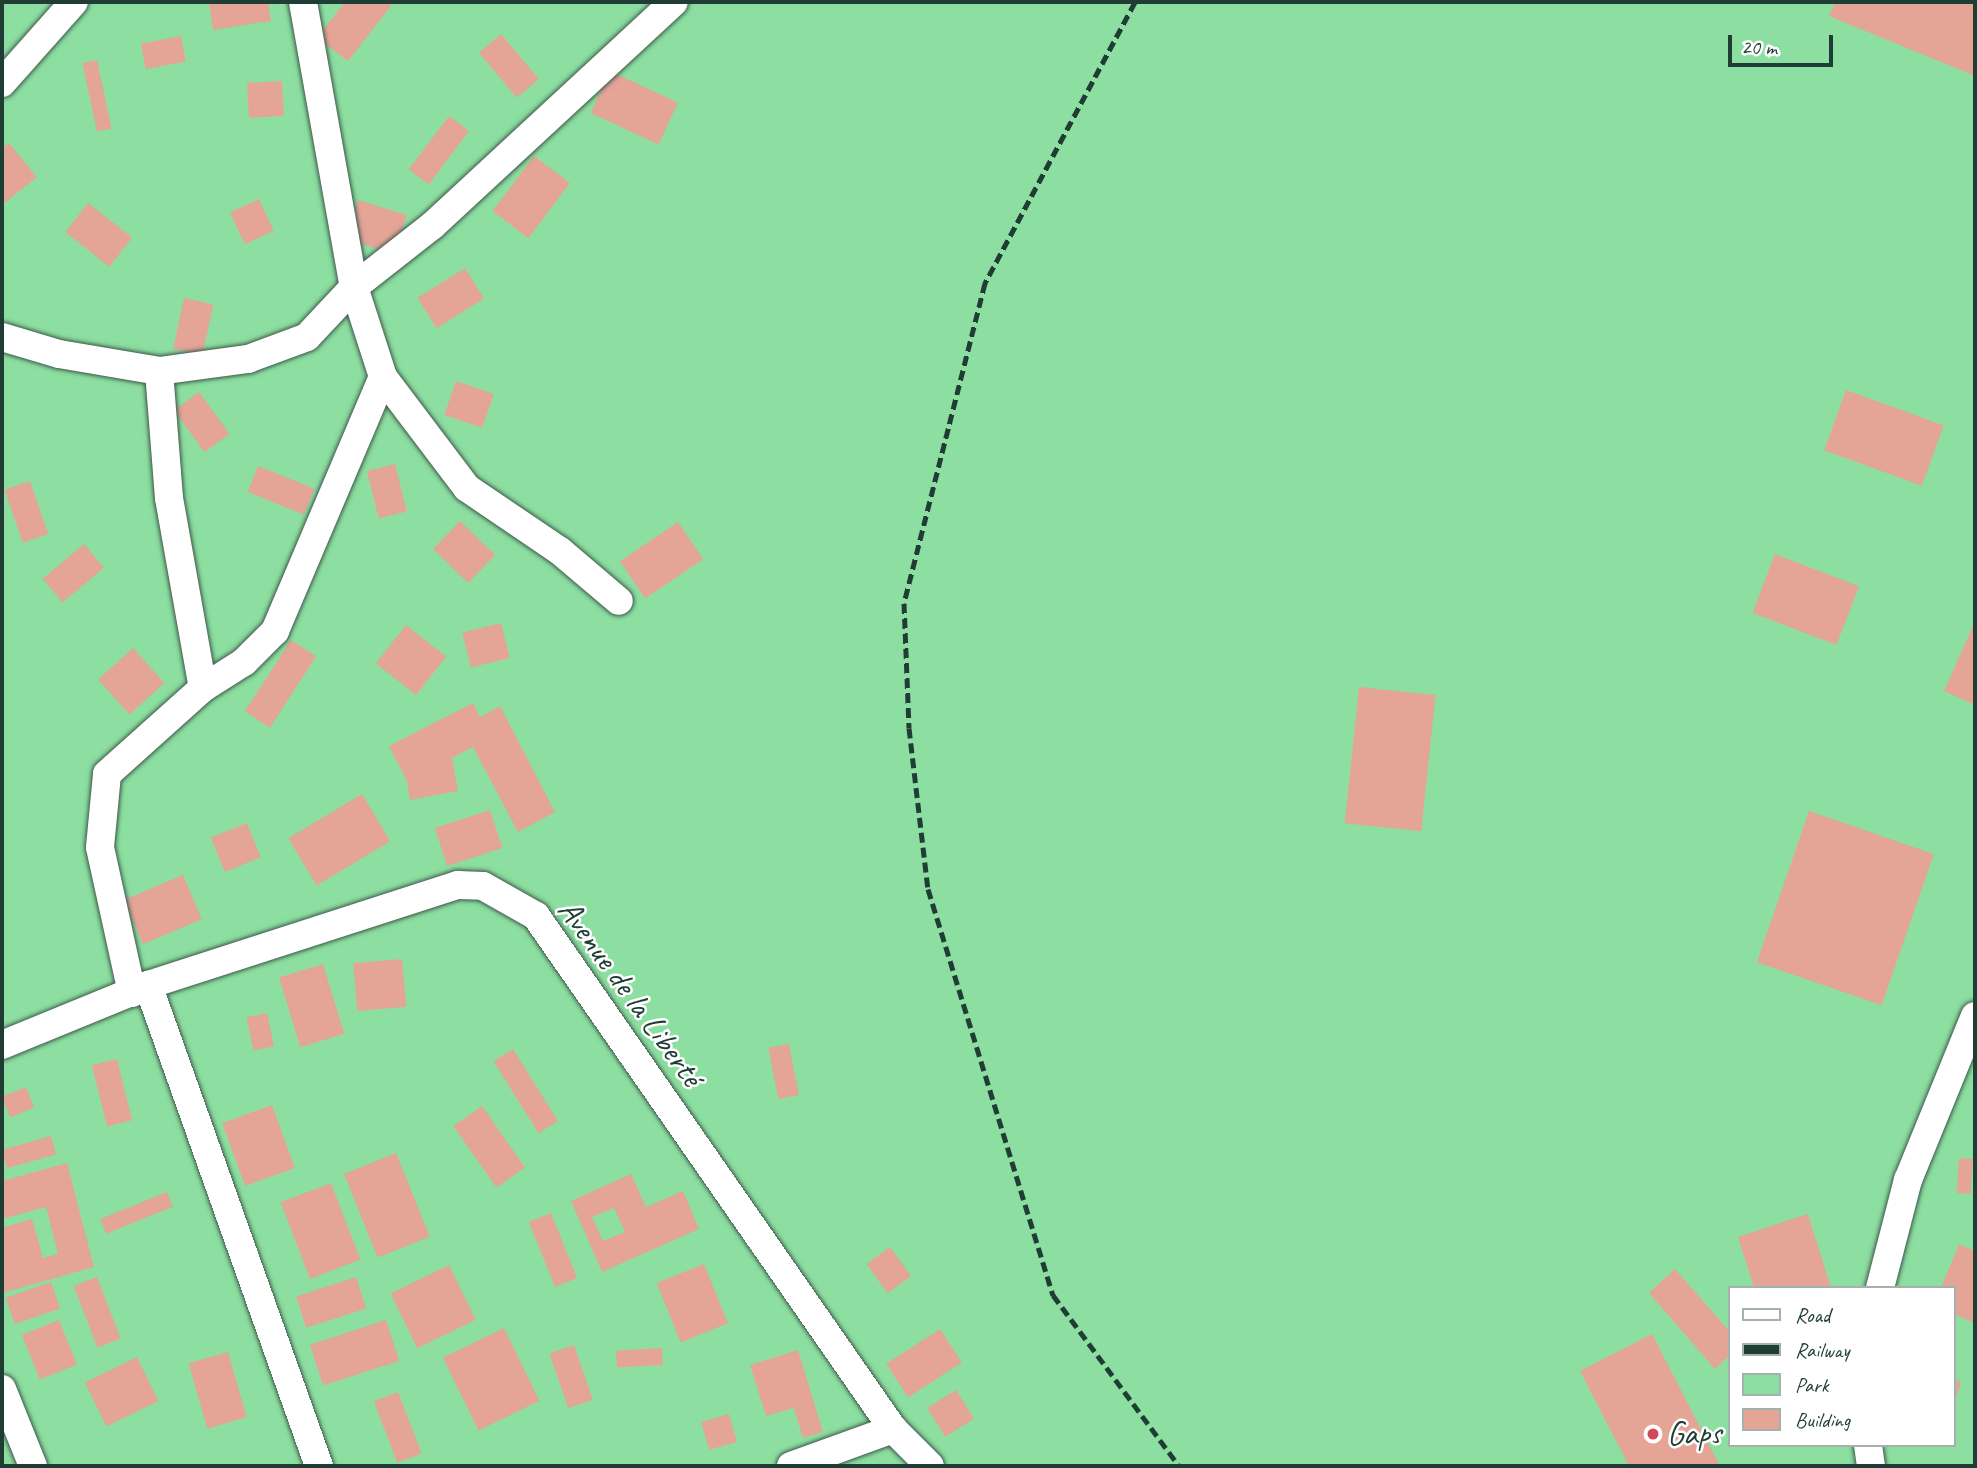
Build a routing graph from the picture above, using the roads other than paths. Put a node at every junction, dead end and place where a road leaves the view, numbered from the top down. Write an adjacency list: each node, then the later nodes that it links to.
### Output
1 (74, 2): 4 (street)
2 (303, 2): 5 (street)
3 (668, 4): 5 (street)
4 (2, 83)
5 (354, 287): 7 (street); 8 (street)
6 (2, 337): 7 (street)
7 (159, 371): 10 (street)
8 (383, 377): 9 (street); 10 (street)
9 (619, 601)
10 (203, 688): 11 (street)
11 (140, 989): 13 (street, Avenue de la Liberté); 16 (street, Avenue de la Liberté); 19 (street)
12 (1975, 1016): 14 (street)
13 (2, 1045)
14 (1881, 1286)
15 (2, 1389): 18 (street)
16 (893, 1429): 20 (street); 21 (street, Avenue de la Liberté)
17 (1868, 1447): 22 (street)
18 (33, 1466)
19 (319, 1466)
20 (791, 1466)
21 (930, 1466)
22 (1871, 1466)

